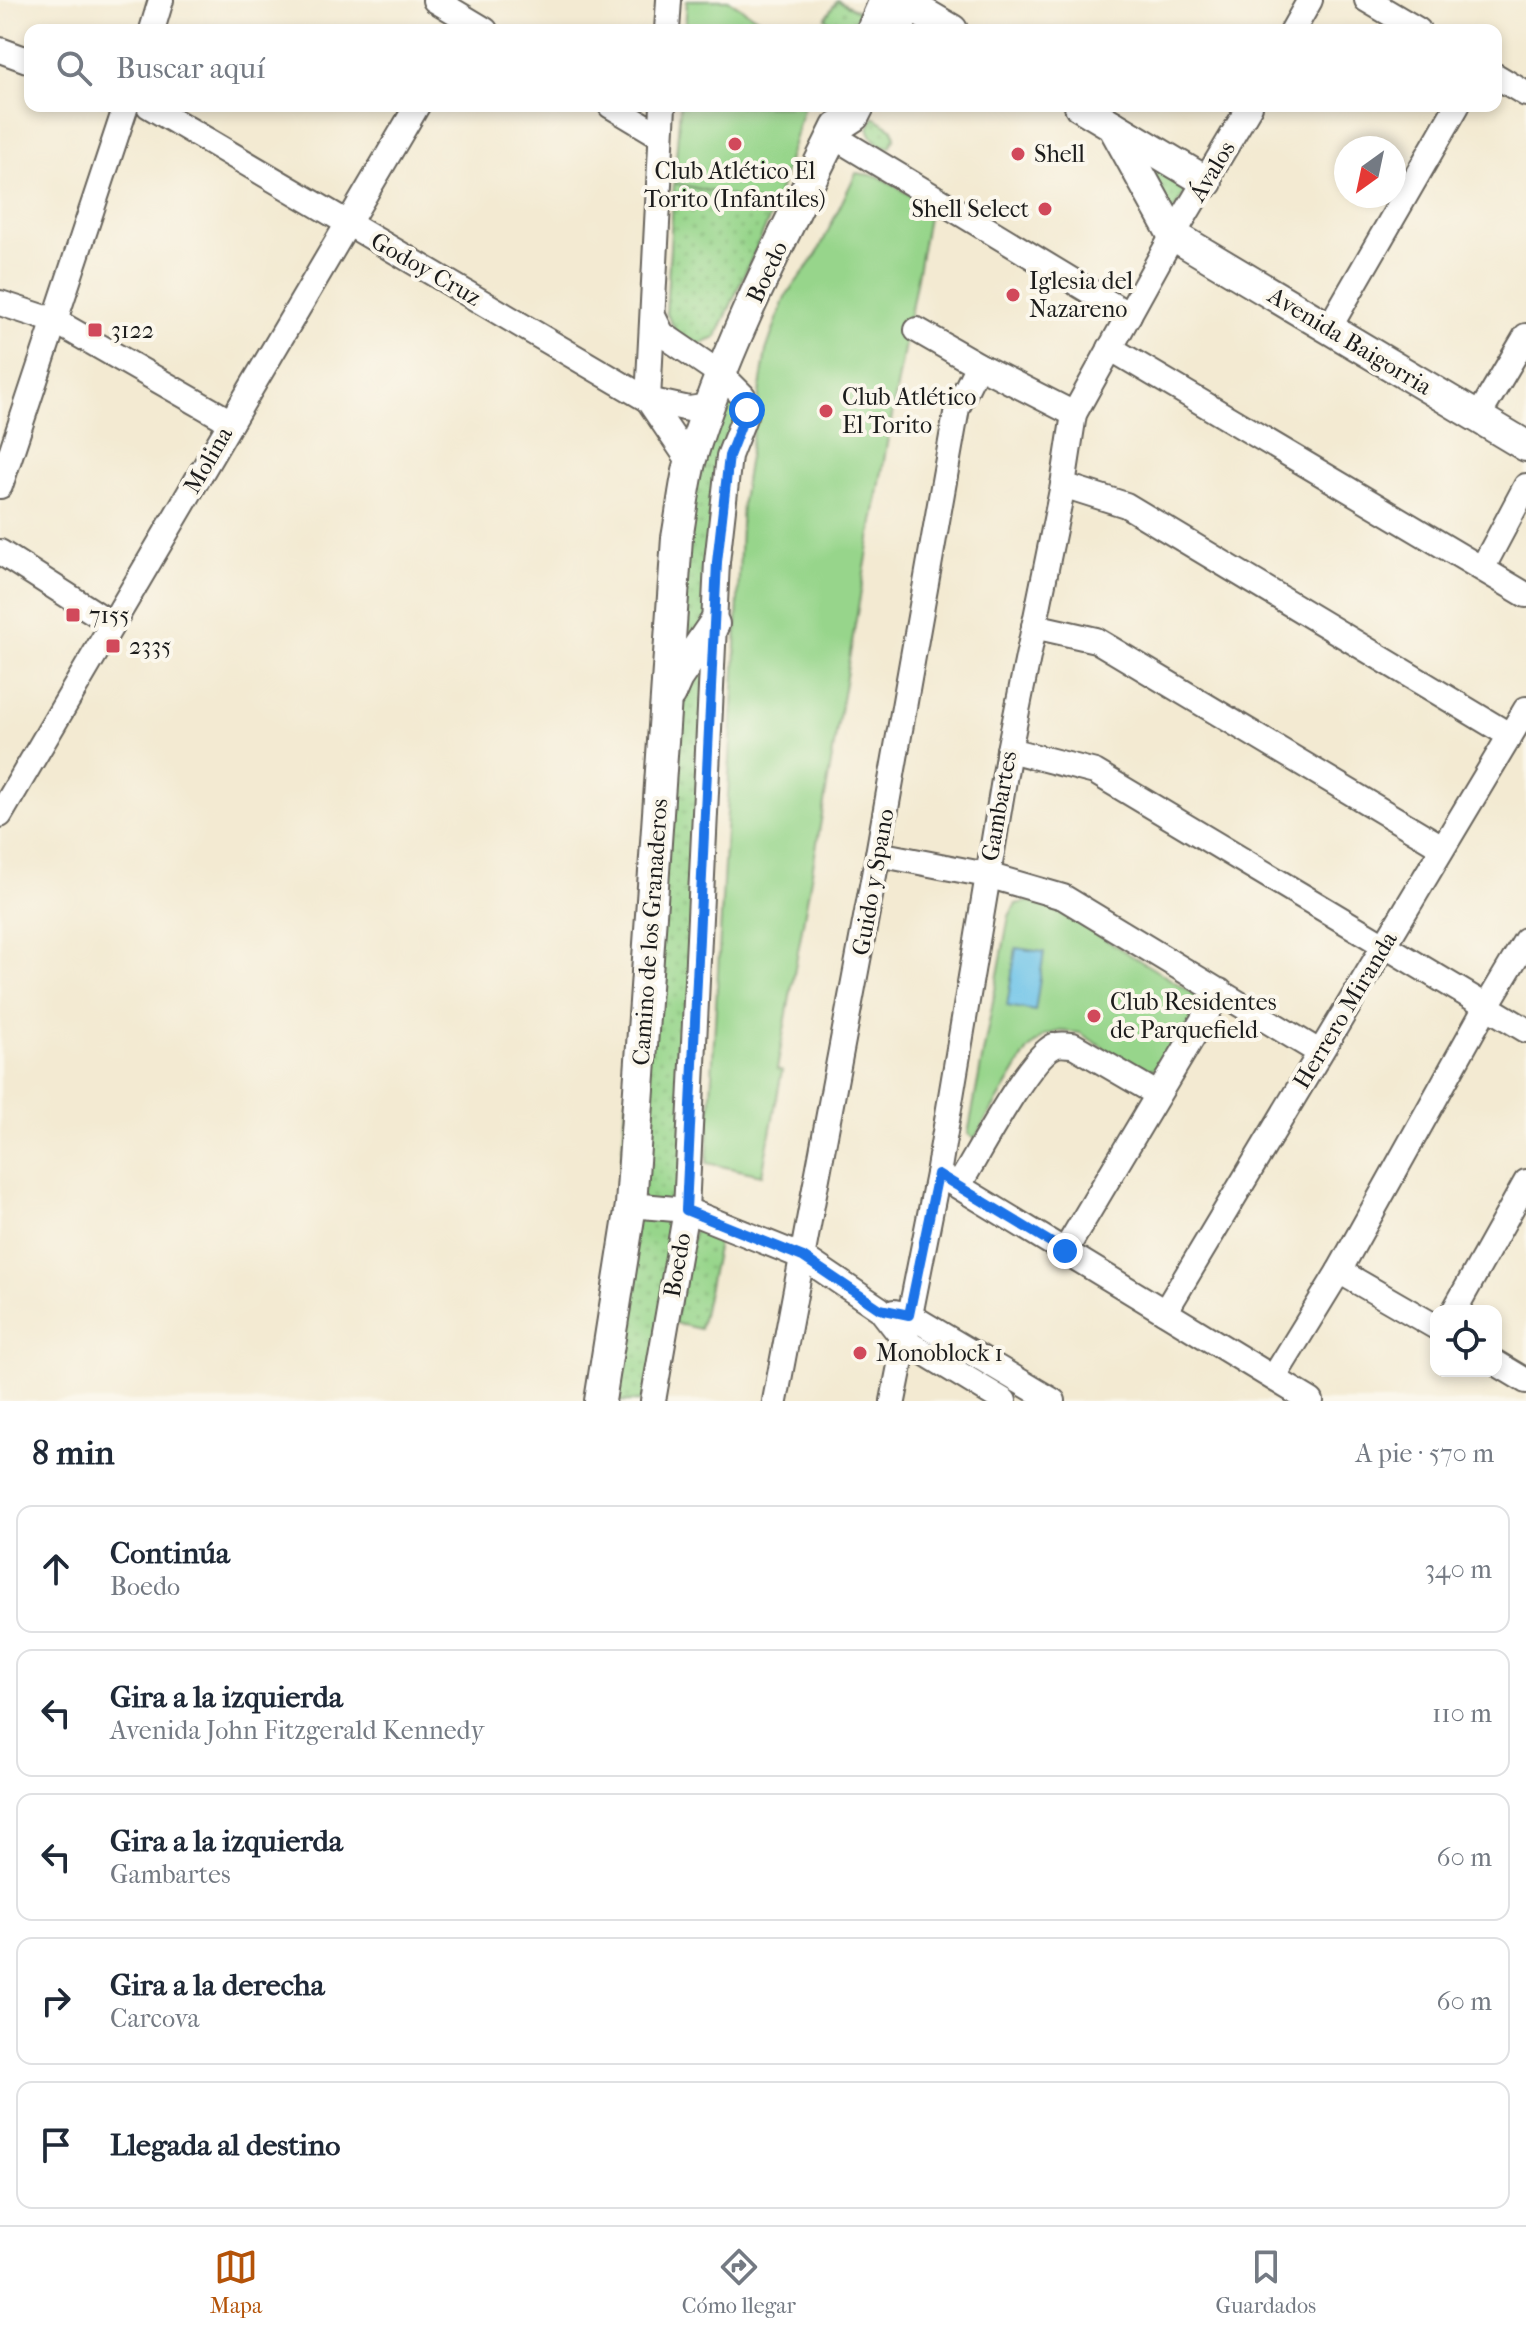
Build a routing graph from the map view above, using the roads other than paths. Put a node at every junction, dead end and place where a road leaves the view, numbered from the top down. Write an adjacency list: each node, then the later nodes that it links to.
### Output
1 (161, 0): 9 (street)
2 (435, 0): 8 (street)
3 (669, 0): 10 (street)
4 (885, 0): 11 (main road)
5 (901, 0): 12 (main road); 13 (main road)
6 (1310, 0): 14 (street)
7 (1367, 0): 15 (street)
8 (473, 20)
9 (154, 24)
10 (667, 24)
11 (875, 24)
12 (900, 24)
13 (942, 24)
14 (1296, 24)
15 (1408, 24)
16 (0, 50): 17 (street)
17 (24, 59)
18 (1502, 80): 19 (street)
19 (1526, 94)
20 (124, 112): 38 (street)
21 (159, 112): 33 (street, Godoy Cruz)
22 (413, 112): 33 (street, Molina)
23 (621, 112): 31 (street)
24 (663, 112): 31 (street)
25 (856, 112): 29 (main road, Boedo)
26 (1090, 112): 30 (main road)
27 (1247, 112): 32 (street, Ávalos)
28 (1454, 112): 39 (street)
29 (836, 123): 36 (street); 44 (main road, Boedo)
30 (1113, 126): 32 (main road); 34 (main road)
31 (661, 136): 37 (street)
32 (1207, 182): 34 (street, Ávalos)
33 (348, 223): 45 (street, Godoy Cruz); 49 (street, Molina)
34 (1173, 235): 36 (street, Gambartes); 39 (main road, Avenida Baigorria)
35 (0, 303): 38 (street)
36 (1129, 315): 42 (street, Gambartes)
37 (654, 318): 44 (street, Boedo); 45 (street)
38 (55, 321): 49 (street); 53 (street)
39 (1329, 328): 48 (main road, Avenida Baigorria)
40 (917, 330): 43 (street)
41 (1526, 336): 48 (street)
42 (1110, 348): 47 (street, Gambartes); 56 (street)
43 (978, 365): 47 (street); 67 (street, Guido y Spano)
44 (722, 375): 46 (main road, Boedo); 59 (street, Boedo)
45 (648, 400): 46 (street, Godoy Cruz); 51 (street)
46 (710, 406): 51 (main road, Camino de los Granaderos)
47 (1074, 414): 52 (street, Gambartes)
48 (1478, 417): 50 (main road, Avenida Baigorria)
49 (231, 422): 58 (street, Molina)
50 (1526, 446)
51 (690, 462): 61 (main road, Camino de los Granaderos)
52 (1063, 485): 60 (street, Gambartes); 63 (street)
53 (0, 486)
54 (1526, 486): 56 (street)
55 (0, 552): 58 (street)
56 (1483, 567): 57 (street)
57 (1526, 595)
58 (112, 624): 65 (street, Molina)
59 (714, 624): 61 (main road); 79 (street, Boedo)
60 (1034, 626): 64 (street, Gambartes); 66 (street)
61 (666, 703): 78 (main road, Camino de los Granaderos)
62 (1526, 709): 63 (street, Herrero Miranda)
63 (1509, 735): 66 (street, Herrero Miranda)
64 (1009, 750): 68 (street, Gambartes); 70 (street)
65 (0, 815)
66 (1442, 847): 70 (street, Herrero Miranda)
67 (878, 854): 68 (street); 81 (street, Guido y Spano)
68 (987, 875): 71 (street); 76 (street, Gambartes)
69 (1526, 940): 72 (street)
70 (1383, 946): 72 (street); 74 (street, Herrero Miranda)
71 (1220, 991): 74 (street); 75 (street)
72 (1486, 1007): 73 (street); 82 (street)
73 (1526, 1030)
74 (1319, 1052): 85 (street, Herrero Miranda)
75 (1157, 1094): 76 (street); 80 (street)
76 (948, 1179): 80 (street); 86 (street, Gambartes)
77 (1526, 1182): 83 (street)
78 (631, 1205): 79 (street); 92 (main road, Camino de los Granaderos)
79 (686, 1210): 81 (street); 93 (street, Boedo)
80 (1065, 1251): 85 (street)
81 (803, 1257): 84 (street); 94 (street, Guido y Spano)
82 (1339, 1271): 87 (street); 90 (street)
83 (1457, 1305)
84 (880, 1309): 86 (street); 88 (street)
85 (1165, 1312): 90 (street)
86 (909, 1315): 88 (street, Gambartes); 97 (street)
87 (1430, 1324)
88 (905, 1341): 95 (street, Gambartes); 96 (street)
89 (1502, 1367): 91 (street)
90 (1274, 1377): 98 (street)
91 (1526, 1381)
92 (600, 1401)
93 (653, 1401)
94 (775, 1401)
95 (893, 1401)
96 (1004, 1401)
97 (1053, 1401)
98 (1311, 1401)

